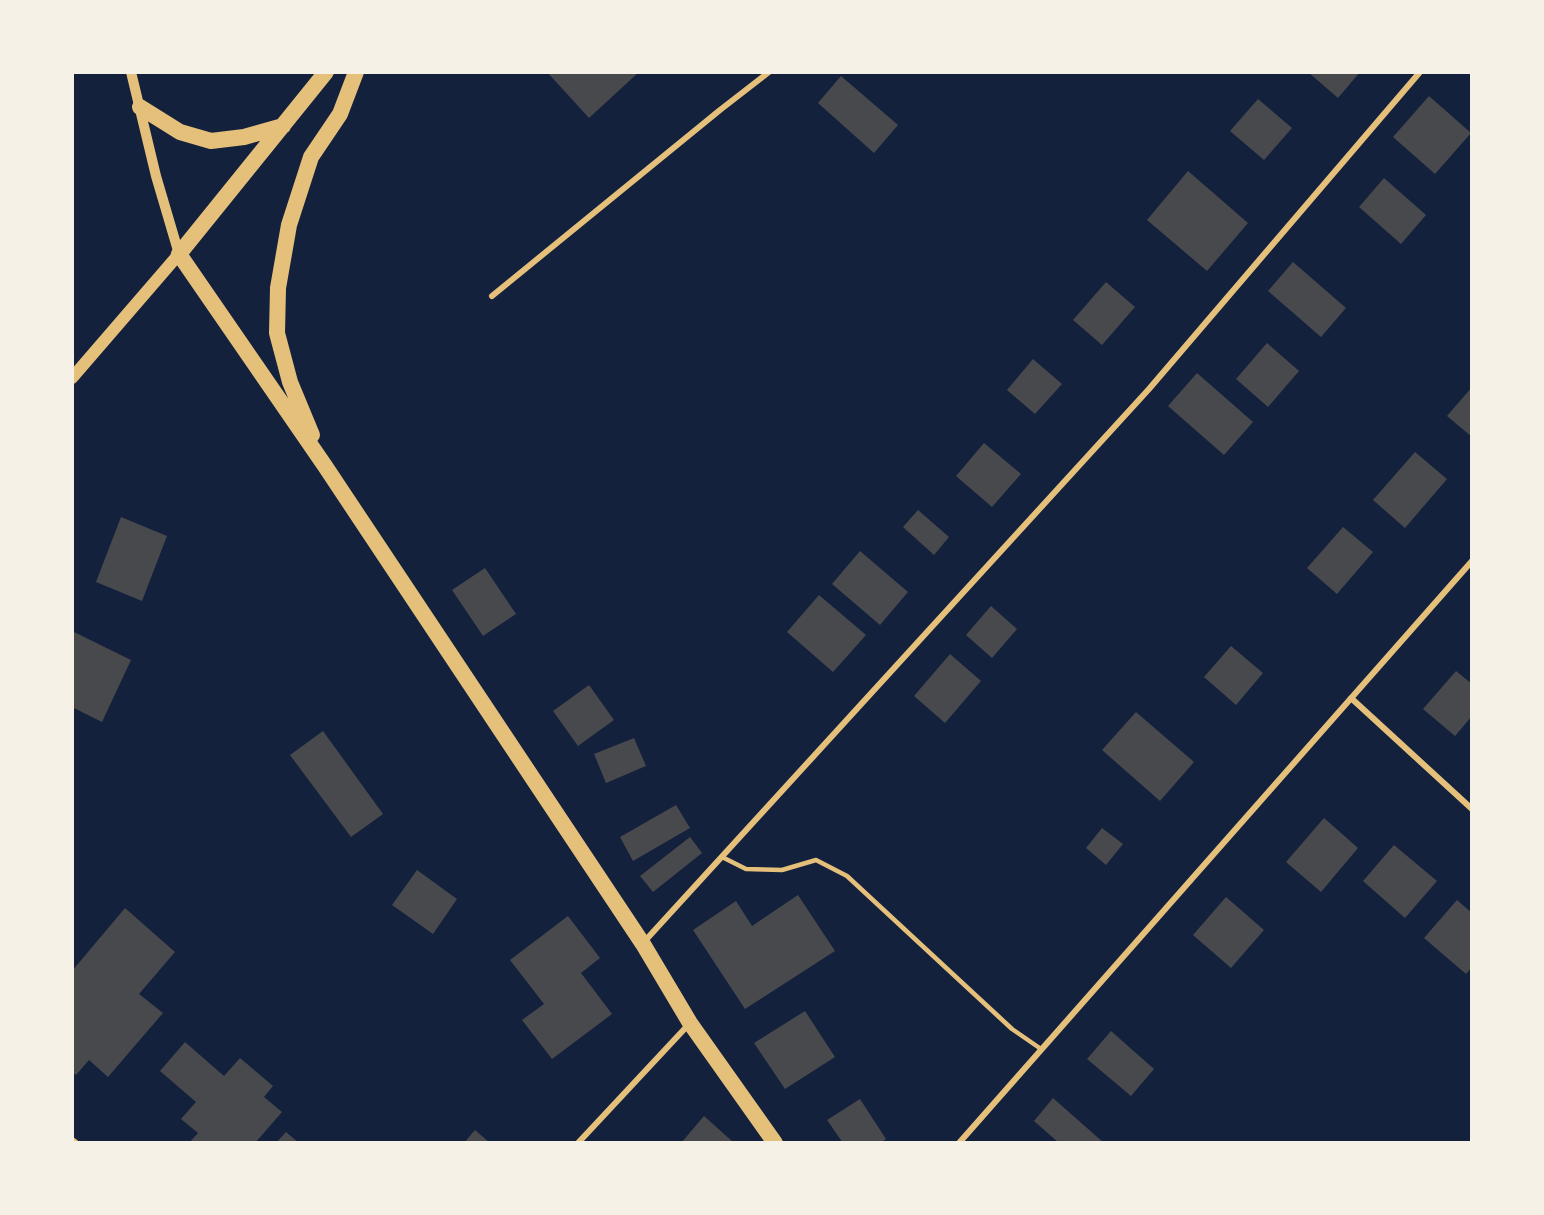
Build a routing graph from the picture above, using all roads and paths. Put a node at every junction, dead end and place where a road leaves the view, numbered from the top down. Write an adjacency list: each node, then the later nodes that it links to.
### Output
1 (131, 72): 6 (street)
2 (327, 72): 7 (highway)
3 (356, 72): 11 (highway)
4 (770, 72): 9 (street)
5 (1420, 72): 15 (street)
6 (140, 107): 7 (highway); 8 (street)
7 (283, 126): 8 (highway)
8 (179, 254): 10 (main road); 11 (highway)
9 (492, 296)
10 (72, 378)
11 (325, 466): 16 (highway)
12 (1472, 561): 13 (street)
13 (1351, 698): 14 (street); 18 (street)
14 (1472, 809)
15 (722, 857): 16 (street); 18 (lane)
16 (643, 944): 17 (highway)
17 (690, 1023): 21 (street); 22 (highway)
18 (1041, 1049): 23 (street)
19 (72, 1140): 20 (street)
20 (76, 1143)
21 (578, 1143)
22 (775, 1143)
23 (959, 1143)

